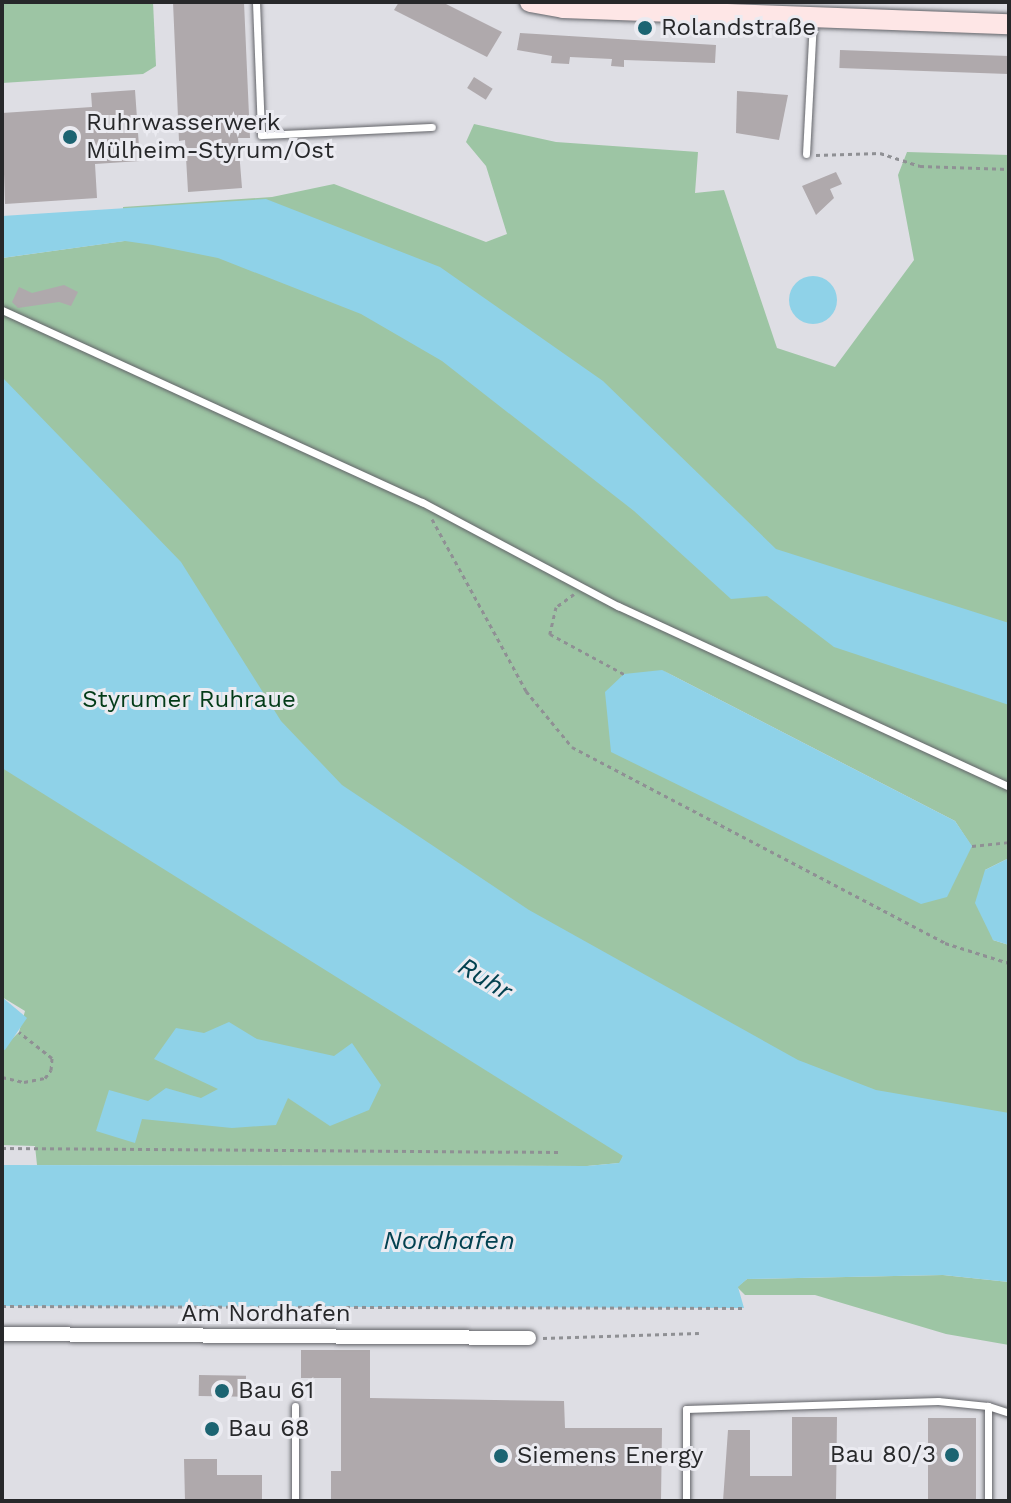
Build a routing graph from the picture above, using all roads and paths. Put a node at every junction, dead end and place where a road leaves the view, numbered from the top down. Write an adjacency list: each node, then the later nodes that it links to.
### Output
1 (256, 2): 6 (lane)
2 (530, 2): 3 (main road)
3 (669, 7): 4 (main road)
4 (813, 18): 5 (main road); 7 (lane)
5 (1009, 24)
6 (432, 127)
7 (806, 154): 8 (path)
8 (1009, 169)
9 (2, 310): 10 (lane)
10 (422, 502): 11 (lane); 16 (path)
11 (583, 588): 12 (path); 13 (lane)
12 (624, 674)
13 (1009, 787)
14 (1009, 842): 15 (path)
15 (972, 846)
16 (1009, 963)
17 (19, 1032): 18 (path)
18 (2, 1077)
19 (2, 1148): 20 (path)
20 (558, 1152)
21 (2, 1306): 22 (path)
22 (744, 1308)
23 (699, 1333): 25 (path)
24 (2, 1334): 25 (street, Am Nordhafen)
25 (529, 1338)
26 (295, 1406): 29 (lane)
27 (988, 1406): 28 (lane); 30 (lane); 31 (lane)
28 (1009, 1413)
29 (295, 1501)
30 (686, 1501)
31 (988, 1501)

